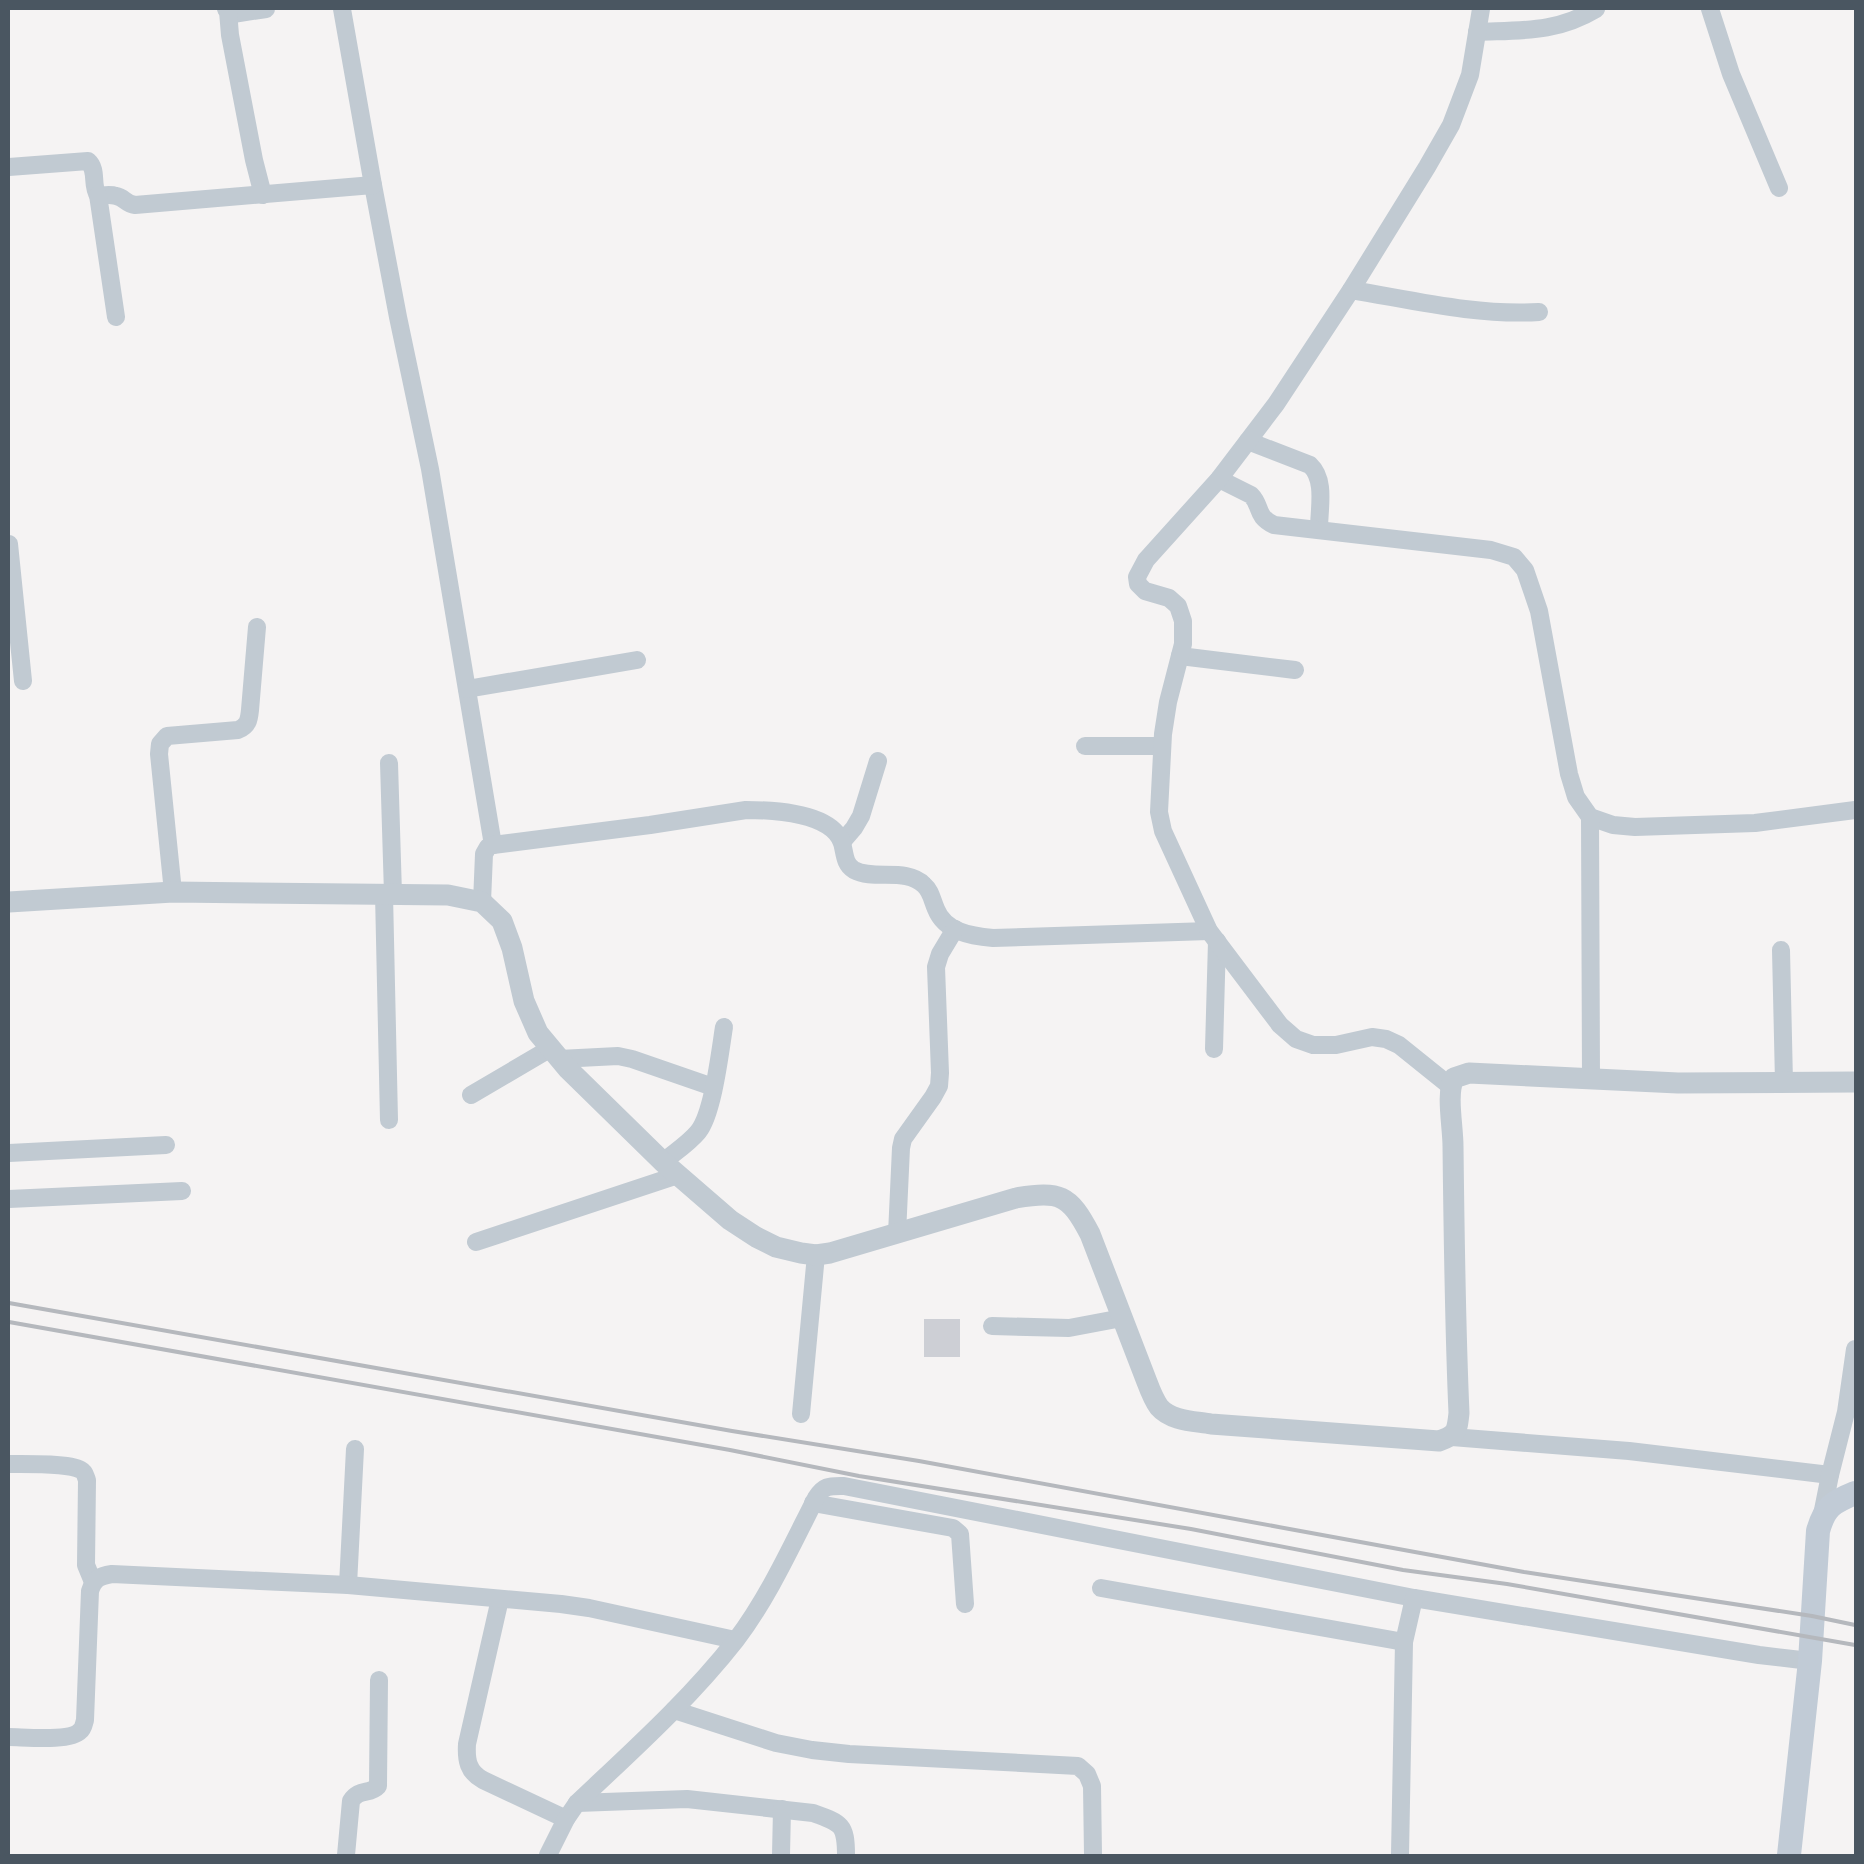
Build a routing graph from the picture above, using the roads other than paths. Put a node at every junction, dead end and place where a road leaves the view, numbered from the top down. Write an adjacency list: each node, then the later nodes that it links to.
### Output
1 (266, 9): 6 (street)
2 (342, 9): 9 (street)
3 (1481, 9): 7 (street)
4 (1596, 9): 7 (street)
5 (1710, 9): 10 (street)
6 (227, 10): 11 (street)
7 (1477, 32): 13 (street)
8 (9, 167): 12 (street)
9 (373, 186): 11 (street); 25 (street)
10 (1778, 188)
11 (263, 194): 12 (street)
12 (98, 195): 15 (street)
13 (1351, 290): 14 (street); 16 (street)
14 (1539, 312)
15 (116, 317)
16 (1248, 441): 17 (street); 18 (street)
17 (1219, 479): 18 (street); 21 (street)
18 (1319, 529): 31 (street)
19 (9, 544): 24 (street)
20 (257, 627): 34 (street)
21 (1180, 656): 23 (street); 27 (street)
22 (637, 660): 25 (street)
23 (1295, 670)
24 (23, 681)
25 (467, 689): 33 (street)
26 (1085, 746): 27 (street)
27 (1162, 746): 39 (street)
28 (878, 761): 32 (street)
29 (389, 764): 35 (street)
30 (1855, 810): 31 (street)
31 (1590, 817): 44 (street)
32 (842, 842): 33 (street); 38 (street)
33 (492, 844): 37 (street)
34 (173, 892): 35 (street); 36 (street)
35 (388, 894): 37 (street); 50 (street)
36 (9, 902)
37 (482, 902): 43 (street)
38 (955, 929): 39 (street); 56 (street)
39 (1213, 936): 42 (street); 48 (street)
40 (1781, 950): 45 (street)
41 (724, 1027): 47 (street)
42 (1214, 1049)
43 (555, 1054): 47 (street); 49 (street); 53 (street)
44 (1591, 1079): 45 (street); 48 (street)
45 (1784, 1082): 46 (street)
46 (1855, 1082)
47 (713, 1086): 53 (street)
48 (1450, 1086): 63 (street)
49 (471, 1096)
50 (389, 1120)
51 (166, 1145): 52 (street)
52 (9, 1153)
53 (671, 1168): 57 (street); 58 (street)
54 (182, 1191): 55 (street)
55 (9, 1199)
56 (897, 1234): 58 (street); 59 (street)
57 (476, 1242)
58 (816, 1255): 62 (street)
59 (1122, 1318): 60 (street); 63 (street)
60 (992, 1326)
61 (1855, 1349): 66 (street)
62 (801, 1414)
63 (1452, 1437): 66 (street)
64 (355, 1448): 71 (street)
65 (9, 1464): 70 (street)
66 (1830, 1475): 69 (street)
67 (1855, 1493): 69 (main road)
68 (817, 1497): 73 (street); 75 (street); 76 (street)
69 (1822, 1515): 78 (main road)
70 (93, 1582): 71 (street); 81 (street)
71 (348, 1585): 74 (street)
72 (1101, 1588): 77 (street)
73 (1414, 1598): 77 (street); 78 (street)
74 (500, 1599): 76 (street); 84 (street)
75 (965, 1604)
76 (736, 1640): 80 (street)
77 (1404, 1642): 90 (street)
78 (1810, 1661): 91 (main road)
79 (379, 1680): 85 (street)
80 (674, 1710): 82 (street); 89 (street)
81 (9, 1737)
82 (577, 1802): 83 (street); 84 (street)
83 (782, 1810): 87 (street); 88 (street)
84 (566, 1818): 86 (street)
85 (346, 1855)
86 (548, 1855)
87 (781, 1855)
88 (846, 1855)
89 (1092, 1855)
90 (1400, 1855)
91 (1789, 1855)

